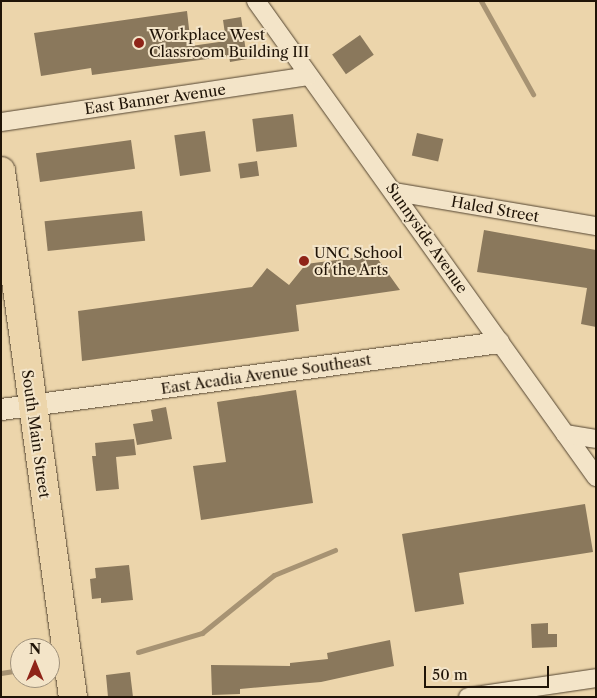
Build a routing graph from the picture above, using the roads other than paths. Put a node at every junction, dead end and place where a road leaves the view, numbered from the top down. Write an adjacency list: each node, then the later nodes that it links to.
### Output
1 (256, 1): 2 (street, Sunnyside Avenue)
2 (308, 76): 3 (street, East Banner Avenue); 5 (street, Sunnyside Avenue)
3 (1, 122)
4 (1, 171): 8 (main road, South Main Street)
5 (395, 192): 6 (street, Haled Street); 7 (street, Sunnyside Avenue)
6 (596, 226)
7 (499, 342): 8 (street, East Acadia Avenue Southeast); 10 (street, Sunnyside Avenue)
8 (32, 405): 9 (street, East Acadia Avenue Southeast); 14 (main road, South Main Street)
9 (1, 409)
10 (565, 434): 11 (street); 12 (street, Sunnyside Avenue)
11 (596, 439)
12 (596, 477)
13 (596, 678): 15 (street)
14 (73, 697)
15 (468, 697)

